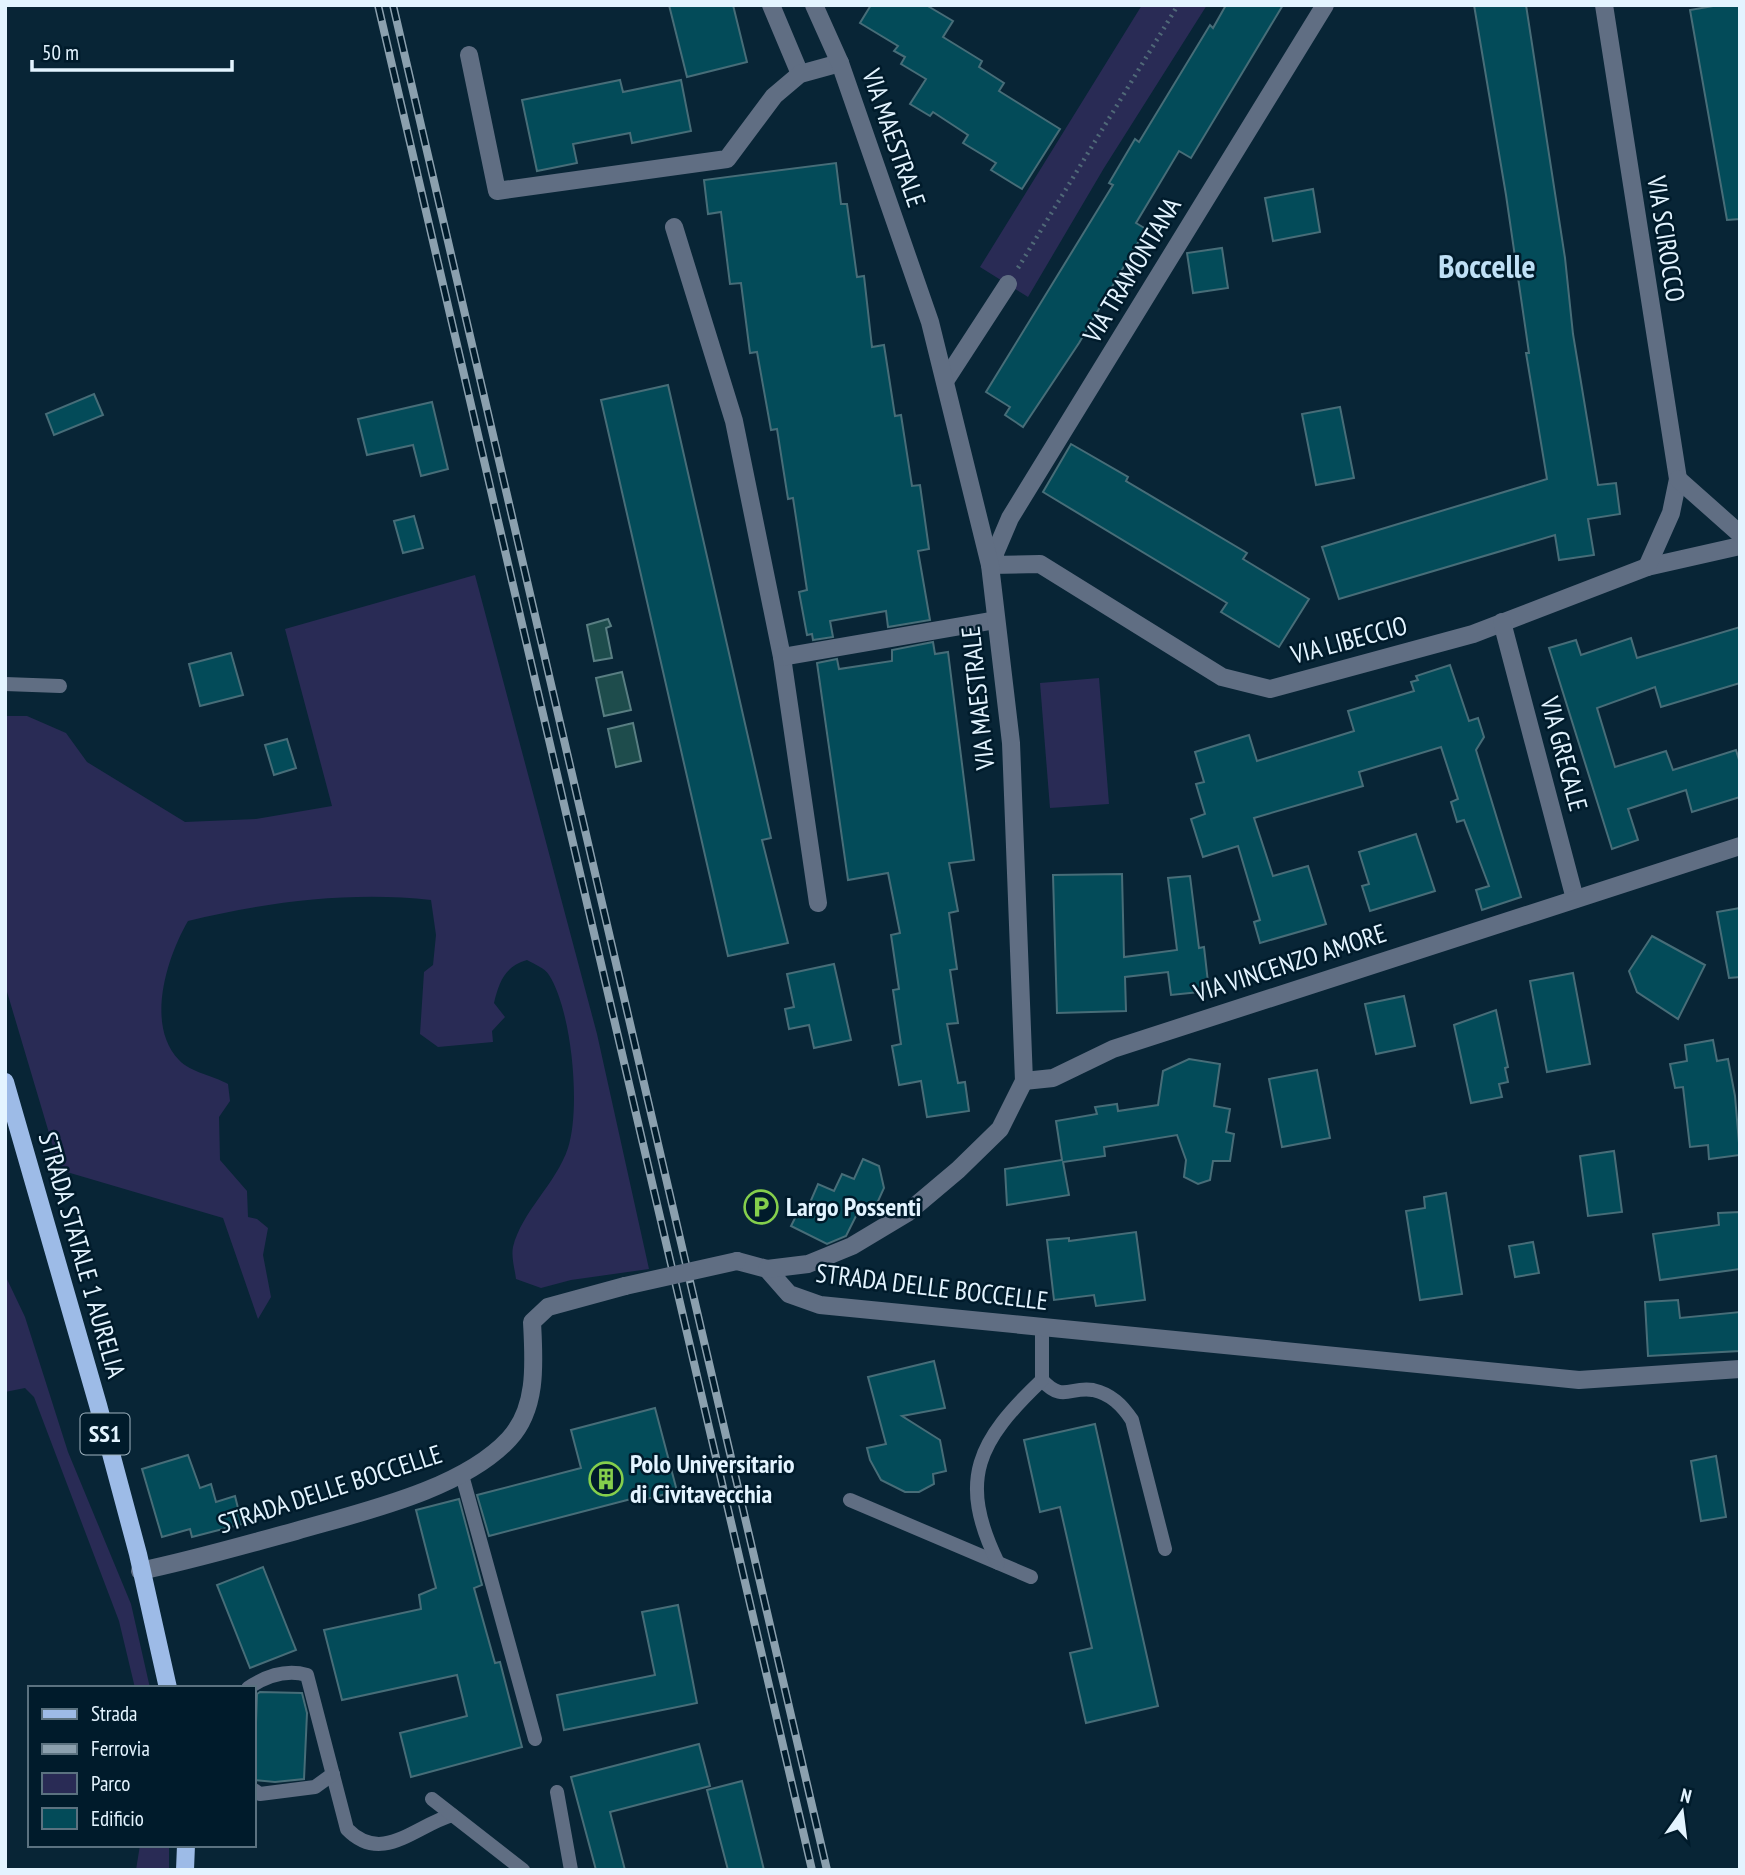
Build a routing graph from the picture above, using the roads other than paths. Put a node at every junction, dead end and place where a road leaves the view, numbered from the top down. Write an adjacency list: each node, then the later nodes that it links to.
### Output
1 (771, 5): 7 (street)
2 (814, 5): 6 (street, VIA MAESTRALE)
3 (1325, 5): 14 (street, VIA TRAMONTANA)
4 (1604, 5): 11 (street, VIA SCIROCCO)
5 (468, 55): 7 (street)
6 (840, 63): 7 (street); 10 (street, VIA MAESTRALE)
7 (800, 74)
8 (674, 227): 18 (street)
9 (1008, 284): 10 (street)
10 (944, 381): 14 (street, VIA MAESTRALE)
11 (1678, 480): 12 (street); 15 (street, VIA SCIROCCO)
12 (1740, 534)
13 (1740, 546): 15 (street, VIA LIBECCIO)
14 (990, 565): 16 (street, VIA MAESTRALE); 17 (street, VIA LIBECCIO)
15 (1647, 567): 17 (street, VIA LIBECCIO)
16 (996, 620): 18 (street); 24 (street, VIA MAESTRALE)
17 (1503, 622): 22 (street, VIA GRECALE)
18 (782, 657): 23 (street)
19 (5, 684): 20 (lane)
20 (60, 686)
21 (1740, 846): 22 (street, VIA VINCENZO AMORE)
22 (1575, 899): 24 (street, VIA VINCENZO AMORE)
23 (818, 903)
24 (1024, 1081): 26 (street, VIA MAESTRALE)
25 (5, 1082): 34 (main road, STRADA STATALE 1 AURELIA / SS1)
26 (767, 1269): 27 (street, STRADA DELLE BOCCELLE); 30 (street, STRADA DELLE BOCCELLE, bridge)
27 (1042, 1327): 28 (street, STRADA DELLE BOCCELLE); 29 (lane)
28 (1740, 1369)
29 (1042, 1380): 32 (lane); 33 (lane)
30 (462, 1475): 34 (street, STRADA DELLE BOCCELLE); 38 (lane)
31 (849, 1500): 33 (lane)
32 (1165, 1549)
33 (998, 1563): 35 (lane)
34 (141, 1571): 36 (main road, STRADA STATALE 1 AURELIA / SS1)
35 (1031, 1577)
36 (168, 1686)
37 (252, 1686): 39 (lane)
38 (536, 1739)
39 (333, 1774): 40 (lane); 43 (lane)
40 (256, 1791)
41 (558, 1792): 47 (lane)
42 (432, 1800): 43 (lane)
43 (452, 1815): 46 (lane)
44 (186, 1847): 45 (main road)
45 (185, 1870)
46 (523, 1870)
47 (571, 1870)

